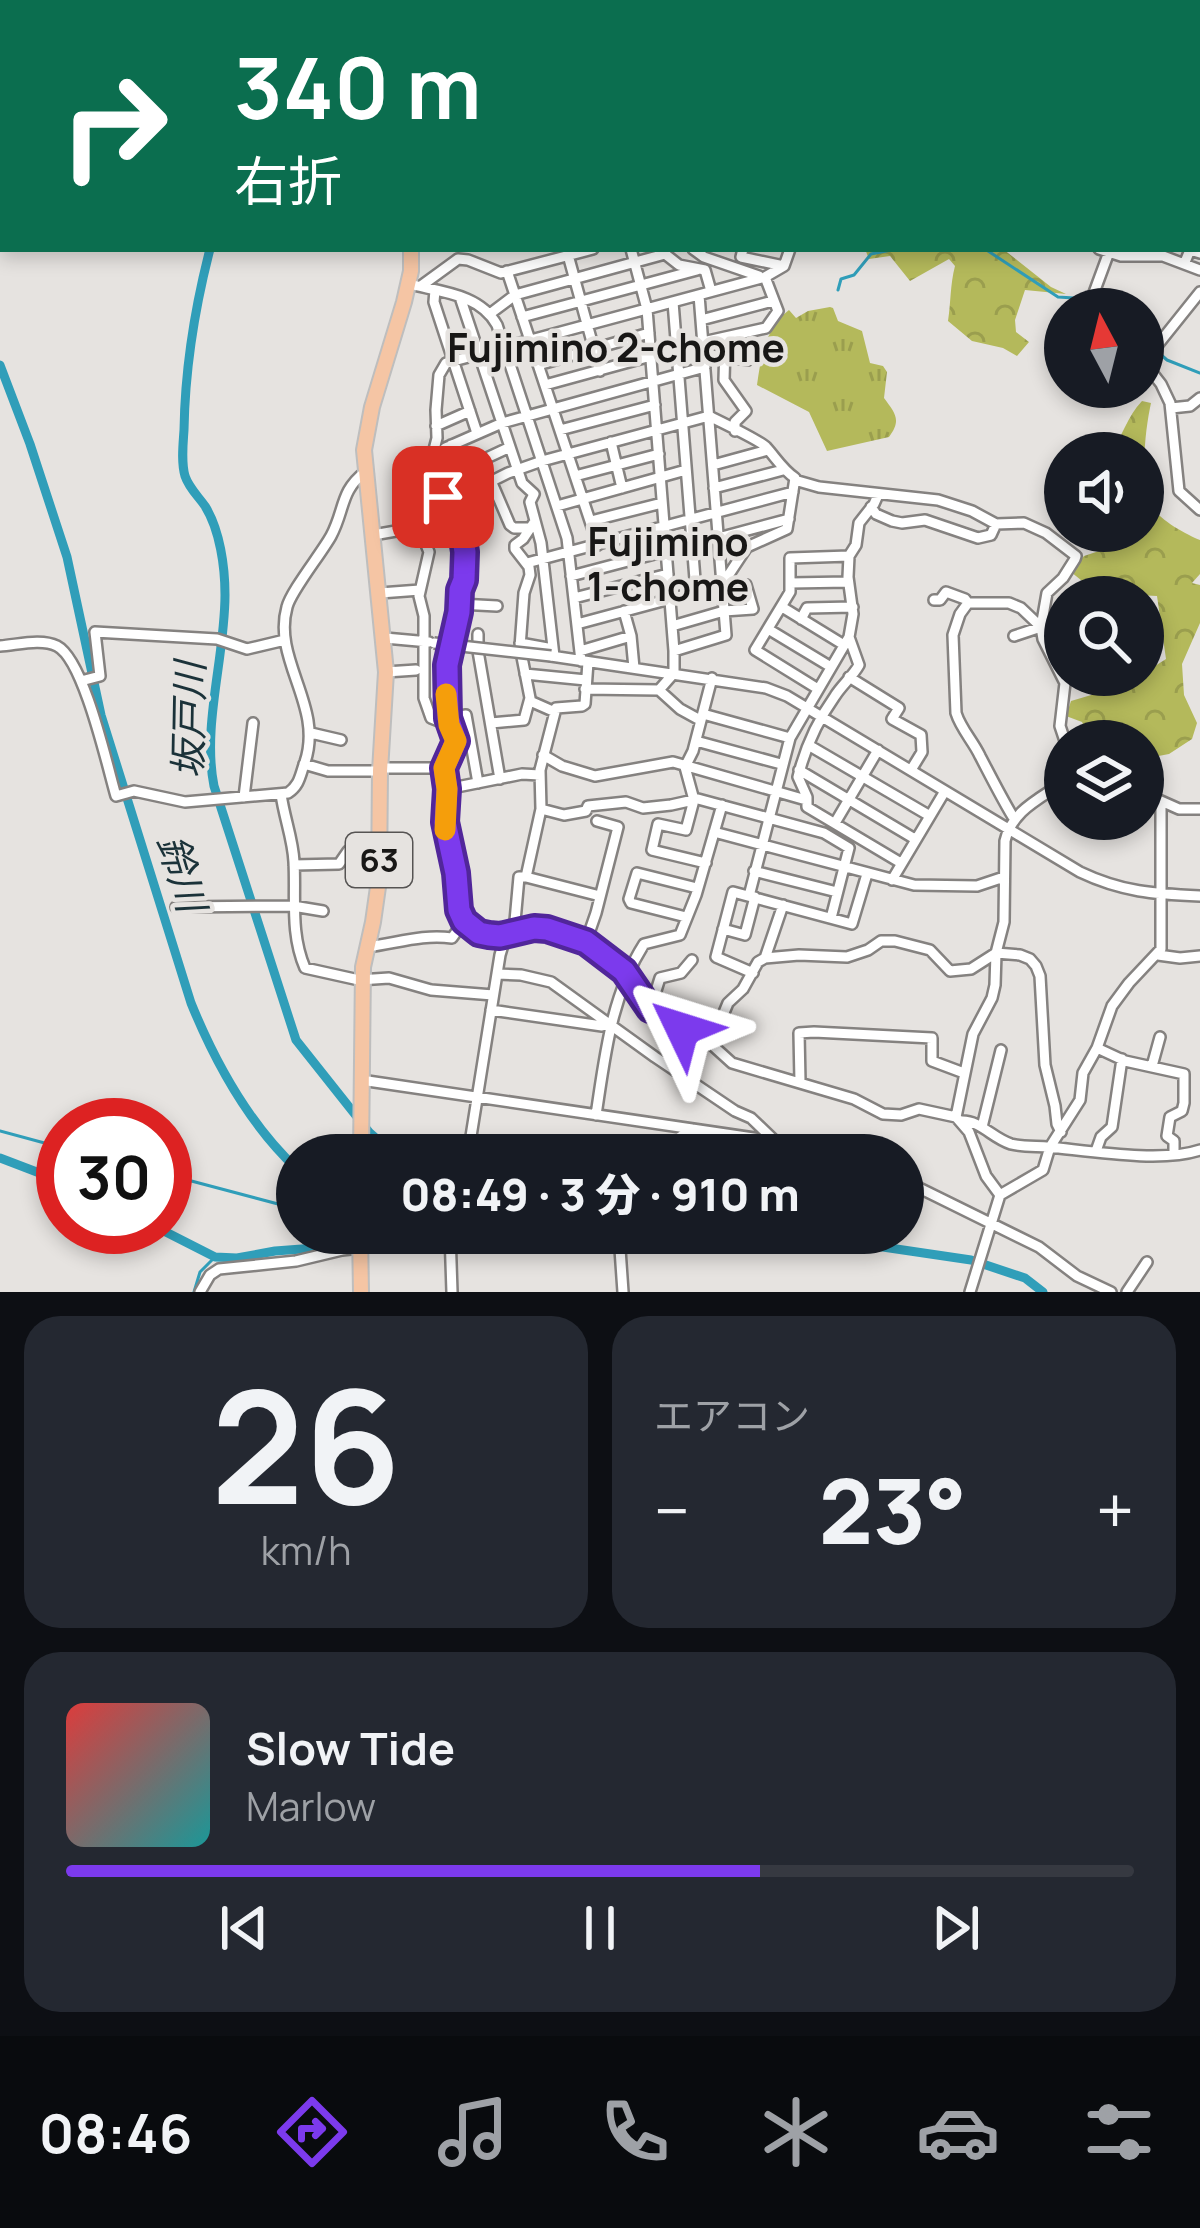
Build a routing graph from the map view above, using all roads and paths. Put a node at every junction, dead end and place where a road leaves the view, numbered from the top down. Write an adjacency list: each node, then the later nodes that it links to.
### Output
1 (411, 252): 21 (main road, 63)
2 (580, 252): 11 (street)
3 (632, 252): 12 (street)
4 (690, 252): 15 (street)
5 (695, 252): 18 (street)
6 (742, 252): 14 (street)
7 (789, 252): 14 (street)
8 (1106, 252): 22 (street)
9 (1118, 252): 13 (street)
10 (1188, 252): 13 (street)
11 (568, 255): 17 (street); 19 (street)
12 (635, 262): 15 (street); 19 (street); 20 (street)
13 (1185, 262): 16 (street)
14 (784, 266): 18 (street)
15 (691, 268): 20 (street); 24 (street)
16 (1200, 270)
17 (507, 272): 21 (street); 26 (street)
18 (765, 277): 24 (street); 30 (street)
19 (575, 278): 26 (street); 29 (street)
20 (641, 284): 29 (street); 32 (street)
21 (414, 285): 23 (street); 83 (main road, 63)
22 (1095, 288)
23 (435, 290): 28 (street); 47 (street)
24 (711, 291): 27 (street)
25 (1200, 292): 38 (street)
26 (515, 295): 33 (street); 34 (street)
27 (699, 295): 31 (street); 35 (street)
28 (460, 297): 33 (street); 43 (street)
29 (581, 301): 34 (street); 36 (street)
30 (773, 301): 35 (street); 40 (street)
31 (673, 302): 32 (street); 51 (street)
32 (646, 309): 36 (street); 37 (street)
33 (491, 314): 41 (street)
34 (522, 317): 39 (street)
35 (701, 320): 40 (street)
36 (588, 325): 39 (street); 42 (street)
37 (649, 333): 42 (street); 45 (street)
38 (1164, 336)
39 (530, 341): 41 (street); 48 (street)
40 (703, 344): 46 (street); 49 (street)
41 (505, 347): 43 (street); 60 (street)
42 (594, 349): 48 (street); 50 (street)
43 (479, 354): 47 (street); 63 (street)
44 (748, 355): 46 (street)
45 (651, 356): 50 (street); 52 (street)
46 (726, 356): 67 (street)
47 (454, 361): 59 (street); 64 (street)
48 (538, 364): 53 (street)
49 (705, 368): 51 (street); 61 (street)
50 (600, 371): 53 (street)
51 (679, 374): 52 (street); 62 (street)
52 (653, 381): 56 (street); 57 (street)
53 (545, 385): 57 (street)
54 (1164, 391): 58 (street)
55 (1200, 398): 58 (street)
56 (655, 405): 65 (street); 66 (street)
57 (553, 408): 60 (street); 66 (street)
58 (1171, 408): 96 (street)
59 (470, 410): 64 (street); 68 (street)
60 (527, 416): 63 (street); 76 (street)
61 (709, 416): 62 (street); 67 (street); 78 (street)
62 (683, 422): 65 (street); 81 (street)
63 (502, 423): 68 (street); 71 (street)
64 (436, 426): 73 (street)
65 (657, 429): 69 (street); 75 (street)
66 (560, 430): 74 (street)
67 (735, 431): 72 (street)
68 (477, 433): 70 (street)
69 (611, 442): 74 (street); 77 (street)
70 (451, 445): 73 (street); 80 (street)
71 (510, 447): 79 (street); 80 (street)
72 (768, 450): 78 (street); 82 (street)
73 (434, 452): 124 (street)
74 (568, 454): 76 (street); 84 (street)
75 (659, 454): 77 (street); 85 (street)
76 (542, 461): 79 (street); 94 (street)
77 (617, 465): 84 (street); 88 (street)
78 (713, 465): 89 (street)
79 (517, 469): 87 (street); 101 (street)
80 (463, 470): 87 (street)
81 (686, 470): 85 (street); 99 (street)
82 (783, 470): 89 (street); 90 (street)
83 (365, 472): 104 (main road, 63); 139 (street)
84 (575, 476): 92 (street)
85 (661, 477): 88 (street); 93 (street)
86 (798, 481): 91 (street)
87 (492, 483): 101 (street)
88 (622, 488): 92 (street)
89 (714, 488): 97 (street)
90 (793, 492): 97 (street); 98 (street)
91 (878, 495): 95 (street); 102 (street)
92 (583, 499): 94 (street); 100 (street)
93 (662, 503): 100 (street); 103 (street)
94 (557, 506): 108 (street)
95 (871, 507): 102 (street); 109 (street)
96 (1200, 510)
97 (716, 513): 99 (street); 105 (street)
98 (789, 519): 105 (street); 116 (street)
99 (690, 520): 103 (street); 118 (street)
100 (590, 521): 106 (street)
101 (532, 524): 110 (street); 111 (street)
102 (997, 524): 133 (street)
103 (664, 527): 106 (street); 107 (street)
104 (373, 535): 117 (street); 119 (main road, 63)
105 (718, 538): 116 (street)
106 (598, 545): 108 (street)
107 (666, 551): 112 (street); 113 (street)
108 (569, 553): 110 (street); 113 (street)
109 (849, 556): 114 (street); 115 (street)
110 (543, 559): 111 (street); 145 (street)
111 (527, 563): 142 (street)
112 (668, 574): 120 (street); 121 (street)
113 (572, 576): 120 (street)
114 (848, 582): 115 (street); 126 (street)
115 (790, 583): 125 (street)
116 (722, 585): 118 (street); 129 (street); 129 (street)
117 (420, 590): 119 (street); 141 (street)
118 (696, 592): 121 (street)
119 (380, 593): 138 (main road, 63)
120 (574, 598): 131 (street)
121 (670, 599): 128 (street); 132 (street)
122 (934, 599): 123 (street)
123 (968, 603): 133 (street); 200 (street)
124 (459, 604): 127 (street); 165 (street)
125 (782, 607): 130 (street); 134 (street)
126 (853, 607): 130 (street); 140 (street)
127 (494, 608)
128 (624, 611): 131 (street); 136 (street)
129 (724, 611): 132 (street); 144 (street)
130 (801, 619): 140 (street)
131 (577, 624): 146 (street)
132 (672, 626): 144 (street)
133 (1041, 627): 137 (street); 164 (street)
134 (768, 628): 147 (street); 157 (street)
135 (478, 634): 167 (street)
136 (631, 636): 146 (street); 148 (street)
137 (1014, 636)
138 (385, 638): 141 (street); 150 (main road, 63)
139 (285, 640): 155 (street); 168 (street)
140 (847, 641): 147 (street); 153 (street)
141 (429, 642): 145 (street, bridge); 165 (street)
142 (520, 644): 145 (street); 152 (street)
143 (0, 646): 155 (street)
144 (674, 651): 151 (street)
145 (553, 654): 146 (street)
146 (583, 658): 148 (street); 156 (street)
147 (831, 667): 157 (street)
148 (634, 668): 151 (street)
149 (416, 670): 150 (street)
150 (386, 672): 179 (main road, 63)
151 (674, 673): 154 (street); 158 (street)
152 (525, 674): 156 (street); 159 (street)
153 (849, 677): 163 (street); 181 (street)
154 (712, 678): 160 (street); 162 (street)
155 (84, 680): 191 (street)
156 (586, 685): 158 (street); 161 (street)
157 (818, 688): 160 (street)
158 (659, 690): 162 (street)
159 (530, 701): 161 (street); 167 (street)
160 (806, 708): 163 (street); 169 (street)
161 (555, 712): 174 (street)
162 (701, 717): 169 (street); 171 (street)
163 (822, 717): 172 (street); 173 (street)
164 (1061, 720)
165 (448, 721): 178 (street); 185 (street)
166 (253, 723): 191 (street)
167 (491, 723): 184 (street)
168 (311, 734): 170 (street); 175 (street)
169 (790, 738): 176 (street)
170 (341, 740)
171 (696, 741): 176 (street); 177 (street)
172 (810, 746): 180 (street); 183 (street)
173 (878, 750): 181 (street); 183 (street)
174 (544, 754): 177 (street); 182 (street)
175 (304, 764): 179 (street); 189 (street)
176 (781, 764): 187 (street)
177 (685, 767): 187 (street); 192 (street)
178 (444, 768): 179 (street); 186 (street)
179 (380, 769): 210 (main road, 63)
180 (799, 770): 193 (street); 196 (street)
181 (910, 770): 188 (street)
182 (540, 775): 184 (street); 198 (street)
183 (862, 776): 193 (street); 199 (street)
184 (500, 779): 185 (street)
185 (478, 783): 186 (street)
186 (447, 789): 232 (street)
187 (774, 791): 196 (street); 201 (street)
188 (945, 791): 199 (street); 205 (street)
189 (281, 794): 191 (street); 213 (street)
190 (1044, 796): 200 (street)
191 (244, 797)
192 (694, 800): 195 (street); 198 (street); 211 (street)
193 (848, 800): 203 (street); 207 (street)
194 (1164, 803): 197 (street)
195 (722, 805): 201 (street); 206 (street)
196 (808, 805): 203 (street); 204 (street)
197 (1200, 808)
198 (541, 809): 217 (street)
199 (930, 816): 207 (street)
200 (1013, 817): 205 (street)
201 (768, 818): 204 (street); 209 (street)
202 (597, 821): 223 (street)
203 (835, 823): 212 (street)
204 (801, 827): 214 (street)
205 (1007, 829): 218 (street); 222 (street)
206 (714, 832): 209 (street); 211 (street)
207 (915, 839): 212 (street)
208 (1161, 840): 222 (street)
209 (761, 844): 214 (street); 215 (street)
210 (379, 851): 213 (street); 236 (main road, 63)
211 (706, 863): 220 (street)
212 (901, 863): 219 (street)
213 (294, 865): 227 (street)
214 (844, 867): 216 (street); 221 (street)
215 (754, 871): 221 (street); 224 (street)
216 (867, 874): 219 (street); 231 (street)
217 (526, 877): 223 (street); 234 (street)
218 (1004, 877): 219 (street); 237 (street)
219 (892, 880)
220 (697, 888): 230 (street); 230 (street)
221 (837, 892): 231 (street)
222 (1162, 894): 225 (street); 238 (street)
223 (600, 896): 235 (street)
224 (752, 896): 226 (street); 233 (street); 233 (street)
225 (1200, 896)
226 (783, 905): 231 (street); 240 (street)
227 (293, 906): 228 (street); 229 (street); 245 (street)
228 (176, 907)
229 (323, 911)
230 (686, 917): 244 (street)
231 (831, 918)
232 (464, 921): 234 (street); 236 (street)
233 (723, 929): 242 (street)
234 (514, 932): 235 (street); 243 (street)
235 (586, 942): 244 (street)
236 (367, 946): 245 (main road, 63)
237 (997, 953): 240 (street); 256 (street); 265 (street)
238 (1158, 955): 239 (street); 252 (street)
239 (1200, 956)
240 (765, 958): 242 (street)
241 (692, 960): 246 (street)
242 (753, 973): 251 (street)
243 (497, 974): 247 (street); 249 (street)
244 (628, 975): 246 (street); 249 (street)
245 (362, 979): 247 (street); 257 (main road, 63)
246 (640, 994): 251 (street)
247 (493, 995): 248 (street)
248 (491, 1010): 249 (street); 260 (street)
249 (610, 1024): 261 (street); 270 (street)
250 (1160, 1037): 255 (street)
251 (711, 1044): 258 (street)
252 (1097, 1048): 254 (street); 265 (street)
253 (1000, 1050): 259 (street)
254 (1122, 1059): 255 (street); 273 (street)
255 (1152, 1066): 274 (street)
256 (963, 1076): 258 (street); 259 (street); 262 (street)
257 (362, 1080): 260 (street); 266 (main road, 63)
258 (800, 1082): 262 (street)
259 (992, 1087): 263 (street)
260 (478, 1097): 261 (street); 267 (street)
261 (596, 1115): 264 (street)
262 (958, 1119): 263 (street); 276 (street)
263 (982, 1126): 271 (street)
264 (692, 1129): 268 (street); 269 (street)
265 (1060, 1132): 271 (street)
266 (361, 1134)
267 (472, 1134)
268 (684, 1134)
269 (727, 1134)
270 (768, 1134)
271 (1050, 1148): 273 (street); 276 (street)
272 (1200, 1150): 274 (street)
273 (1096, 1151): 274 (street)
274 (1174, 1154)
275 (924, 1190): 277 (street)
276 (1000, 1195): 277 (street)
277 (991, 1224): 287 (street); 288 (street)
278 (325, 1254): 283 (street)
279 (360, 1254): 284 (main road)
280 (451, 1254): 285 (street)
281 (620, 1254): 286 (street)
282 (1147, 1262): 289 (street)
283 (200, 1292)
284 (361, 1292)
285 (452, 1292)
286 (622, 1292)
287 (970, 1292)
288 (1111, 1292)
289 (1127, 1292)

